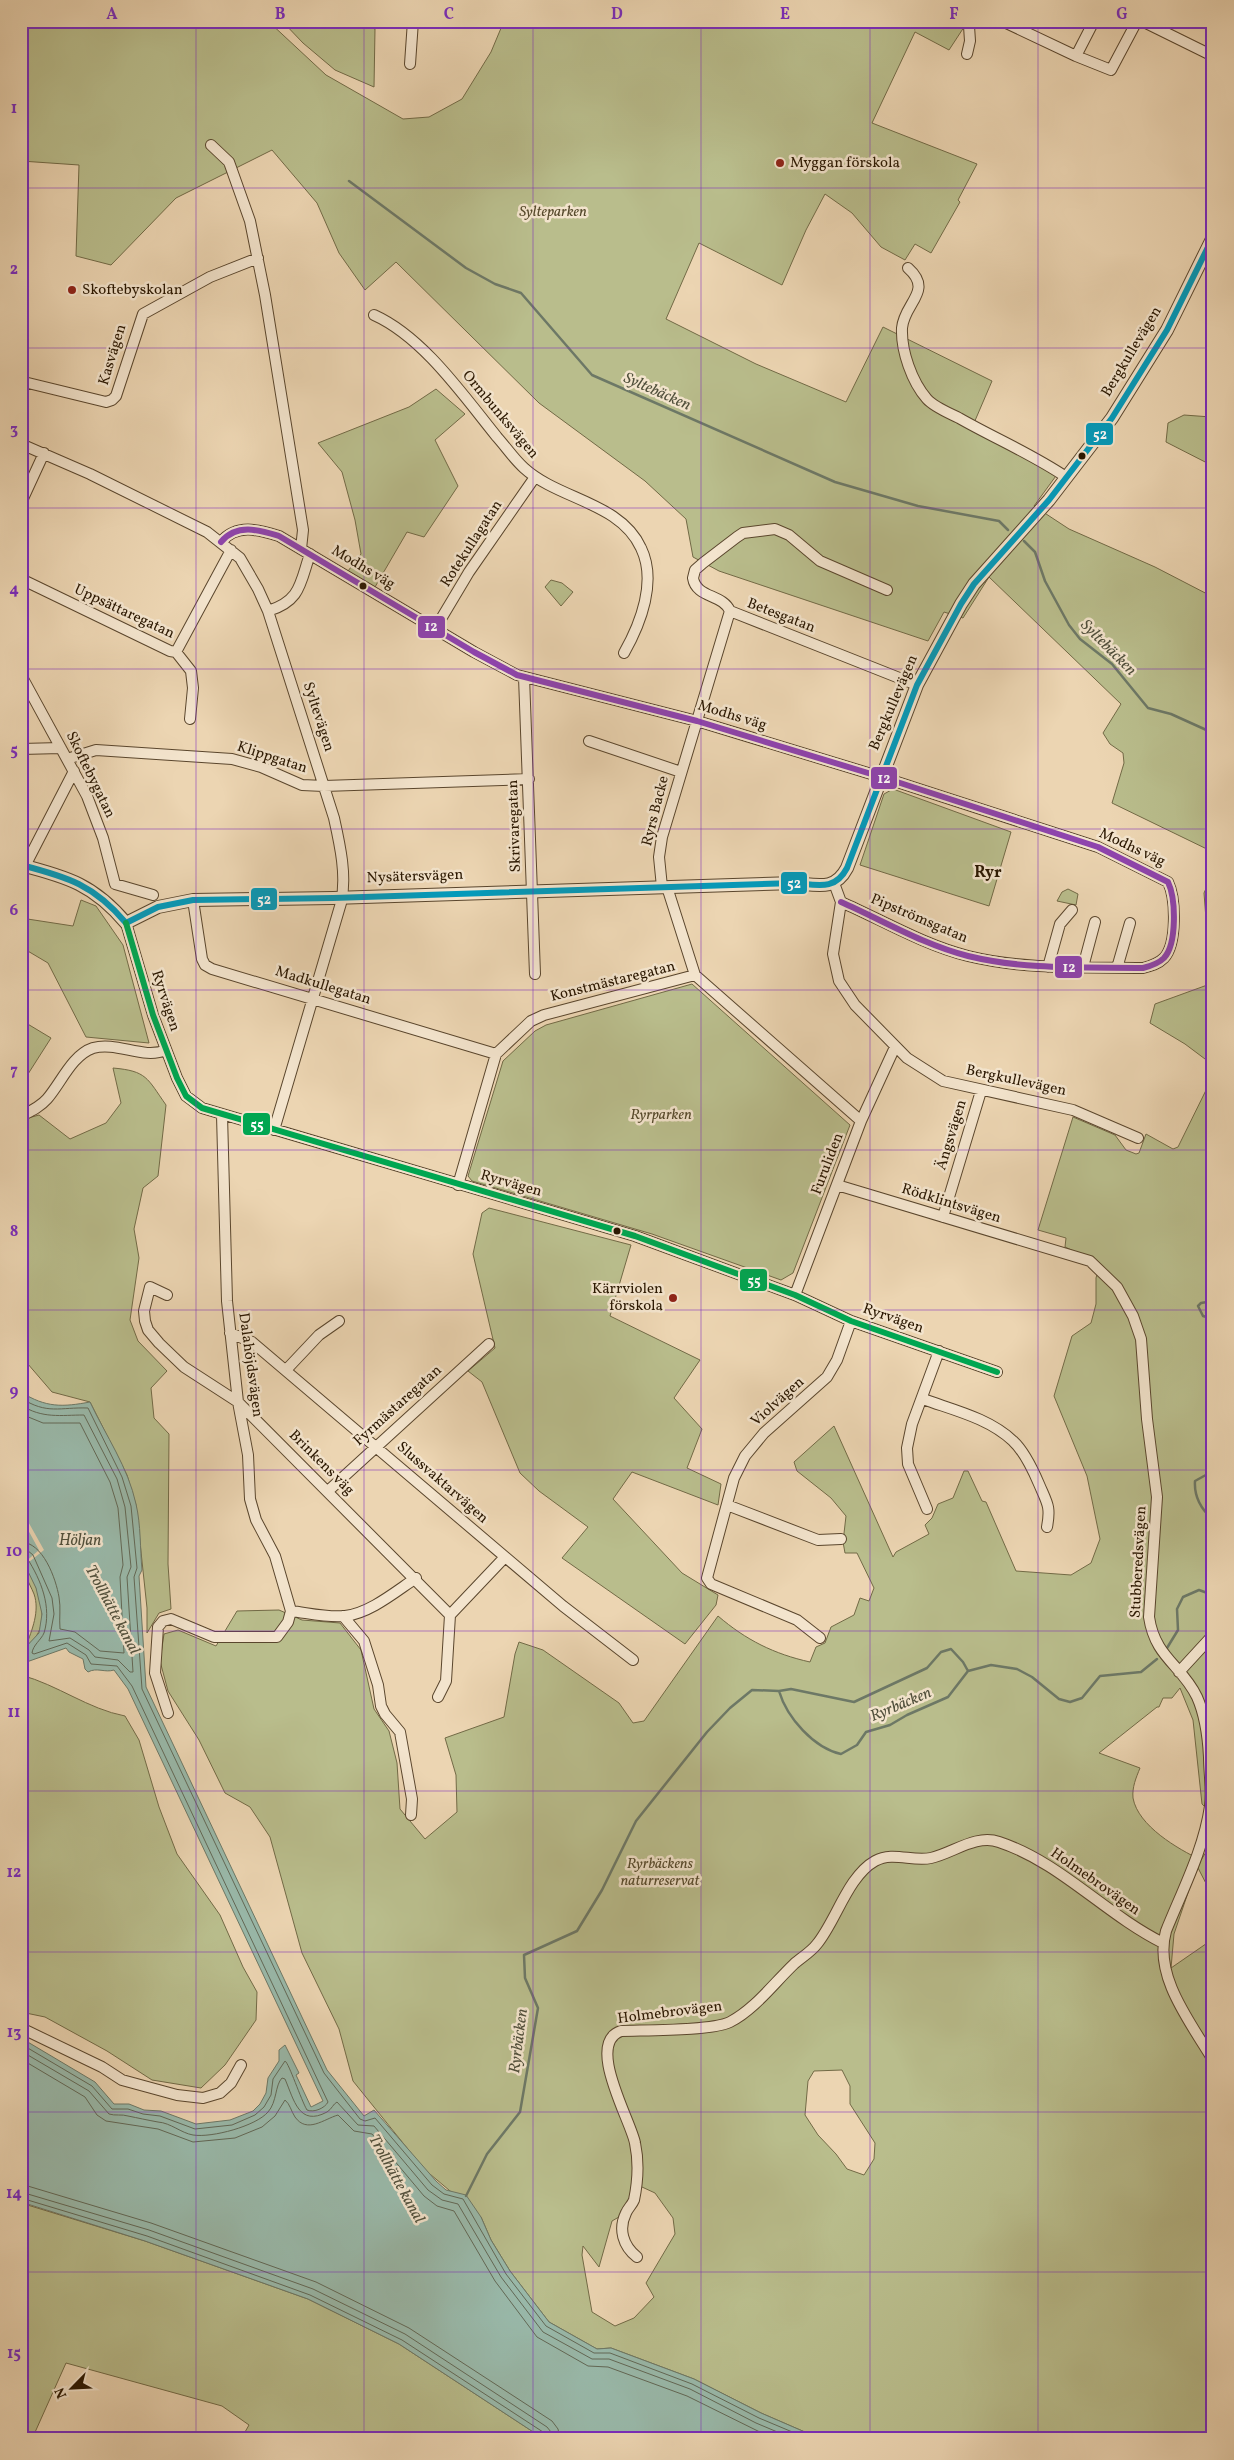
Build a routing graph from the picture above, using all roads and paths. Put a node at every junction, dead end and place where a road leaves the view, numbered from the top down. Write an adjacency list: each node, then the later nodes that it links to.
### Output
1 (413, 21): 10 (street)
2 (974, 21): 7 (street)
3 (1094, 21): 8 (street)
4 (1137, 21): 8 (street)
5 (1142, 21): 9 (street)
6 (1009, 22): 8 (street)
7 (967, 54)
8 (1076, 56)
9 (1213, 56)
10 (410, 64)
11 (211, 145): 13 (street)
12 (1213, 237): 19 (street, Bergkullevägen)
13 (258, 258): 16 (street, Kasvägen); 24 (street)
14 (908, 268): 19 (street)
15 (374, 315): 20 (street, Ormbunksvägen)
16 (21, 392)
17 (21, 444): 18 (street, Syltevägen)
18 (44, 453): 21 (street); 22 (street, Syltevägen)
19 (1066, 476): 34 (street, Bergkullevägen)
20 (535, 477): 29 (street, Rotekullagatan); 31 (street, Ormbunksvägen)
21 (21, 503)
22 (221, 542): 23 (street, Syltevägen); 24 (street, Modhs väg)
23 (231, 550): 27 (street, Syltevägen); 30 (street)
24 (306, 551): 27 (street); 29 (street, Modhs väg)
25 (21, 580): 30 (street, Uppsättaregatan)
26 (887, 590): 28 (street, Betesgatan)
27 (268, 611): 45 (street, Syltevägen)
28 (730, 612): 34 (street, Betesgatan); 36 (street, Ryrs Backe)
29 (435, 629): 33 (street, Modhs väg)
30 (176, 652): 35 (street, Uppsättaregatan)
31 (624, 653)
32 (21, 675): 38 (street, Skoftebygatan)
33 (524, 677): 36 (street, Modhs väg); 44 (street, Skrivaregatan)
34 (917, 685): 43 (street, Bergkullevägen)
35 (190, 719)
36 (697, 721): 42 (street, Ryrs Backe); 43 (street, Modhs väg)
37 (589, 741): 42 (street, Ryrs Backe)
38 (62, 748): 39 (street); 40 (street, Skoftebygatan)
39 (21, 749)
40 (67, 759): 41 (street, Skoftebygatan); 45 (street, Klippgatan)
41 (74, 771): 46 (street); 50 (street, Skoftebygatan)
42 (681, 772): 48 (street, Ryrs Backe)
43 (881, 778): 47 (street, Bergkullevägen); 58 (street, Modhs väg)
44 (529, 779): 45 (street, Klippgatan); 49 (street, Skrivaregatan)
45 (324, 786): 51 (street, Syltevägen)
46 (23, 866): 56 (street)
47 (834, 883): 48 (street, Nysätersvägen); 53 (street, Bergkullevägen)
48 (665, 887): 49 (street, Nysätersvägen); 63 (street, Ryrs Backe)
49 (532, 890): 51 (street, Nysätersvägen); 62 (street, Skrivaregatan)
50 (153, 895)
51 (342, 897): 52 (street, Nysätersvägen); 64 (street, Syltevägen)
52 (193, 900): 56 (street, Nysätersvägen); 64 (street, Madkullegatan)
53 (841, 902): 59 (street, Pipströmsgatan); 65 (street, Bergkullevägen)
54 (1072, 910): 59 (street)
55 (1096, 922): 60 (street)
56 (126, 923): 66 (street, Ryrvägen)
57 (1130, 923): 61 (street)
58 (1155, 964): 61 (street, Pipströmsgatan)
59 (1048, 967): 60 (street, Pipströmsgatan)
60 (1082, 967): 61 (street, Pipströmsgatan)
61 (1118, 968)
62 (535, 974)
63 (695, 975): 67 (street, Konstmästaregatan); 71 (street, Konstmästaregatan)
64 (313, 998): 67 (street, Madkullegatan); 72 (street, Syltevägen)
65 (895, 1047): 68 (street, Bergkullevägen); 71 (street, Furuliden)
66 (166, 1050): 69 (street, Ryrvägen); 70 (street)
67 (496, 1054): 74 (street)
68 (981, 1091): 73 (street, Bergkullevägen); 76 (street, Ängsvägen)
69 (222, 1115): 72 (street, Ryrvägen); 82 (street, Dalahöjdsvägen)
70 (21, 1116)
71 (861, 1121): 75 (street, Furuliden)
72 (274, 1130): 74 (street, Ryrvägen)
73 (1138, 1138)
74 (458, 1185): 78 (street, Ryrvägen)
75 (836, 1185): 76 (street, Rödklintsvägen); 78 (street, Furuliden)
76 (943, 1217): 77 (street, Rödklintsvägen)
77 (1057, 1250): 103 (street, Stubberedsvägen)
78 (795, 1294): 81 (street, Ryrvägen)
79 (167, 1295): 88 (street, Brinkens väg)
80 (338, 1321): 85 (street)
81 (851, 1321): 84 (street, Ryrvägen); 91 (street, Violvägen)
82 (230, 1333): 85 (street, Slussvaktarvägen); 88 (street, Dalahöjdsvägen)
83 (489, 1344): 89 (street, Fyrmästaregatan)
84 (939, 1351): 86 (street, Ryrvägen); 87 (street)
85 (286, 1370): 89 (street, Slussvaktarvägen)
86 (998, 1372)
87 (922, 1399): 92 (street); 93 (street)
88 (238, 1402): 90 (street, Brinkens väg); 97 (street, Dalahöjdsvägen)
89 (376, 1446): 90 (street, Fyrmästaregatan); 95 (street, Slussvaktarvägen)
90 (328, 1491): 96 (street, Brinkens väg)
91 (727, 1505): 94 (street); 101 (street, Violvägen)
92 (927, 1508)
93 (1047, 1527)
94 (841, 1540)
95 (504, 1557): 98 (street); 102 (street, Slussvaktarvägen)
96 (416, 1578): 98 (street, Brinkens väg); 99 (street)
97 (291, 1611): 99 (street); 105 (street)
98 (450, 1615): 104 (street)
99 (344, 1616): 106 (street)
100 (1213, 1635): 103 (street)
101 (820, 1638)
102 (633, 1660)
103 (1179, 1672): 107 (street, Stubberedsvägen)
104 (438, 1697)
105 (168, 1713)
106 (411, 1815)
107 (1163, 1943): 109 (street, Stubberedsvägen); 111 (street, Holmebrovägen)
108 (21, 2028): 110 (street)
109 (1213, 2060)
110 (241, 2065)
111 (637, 2257)

